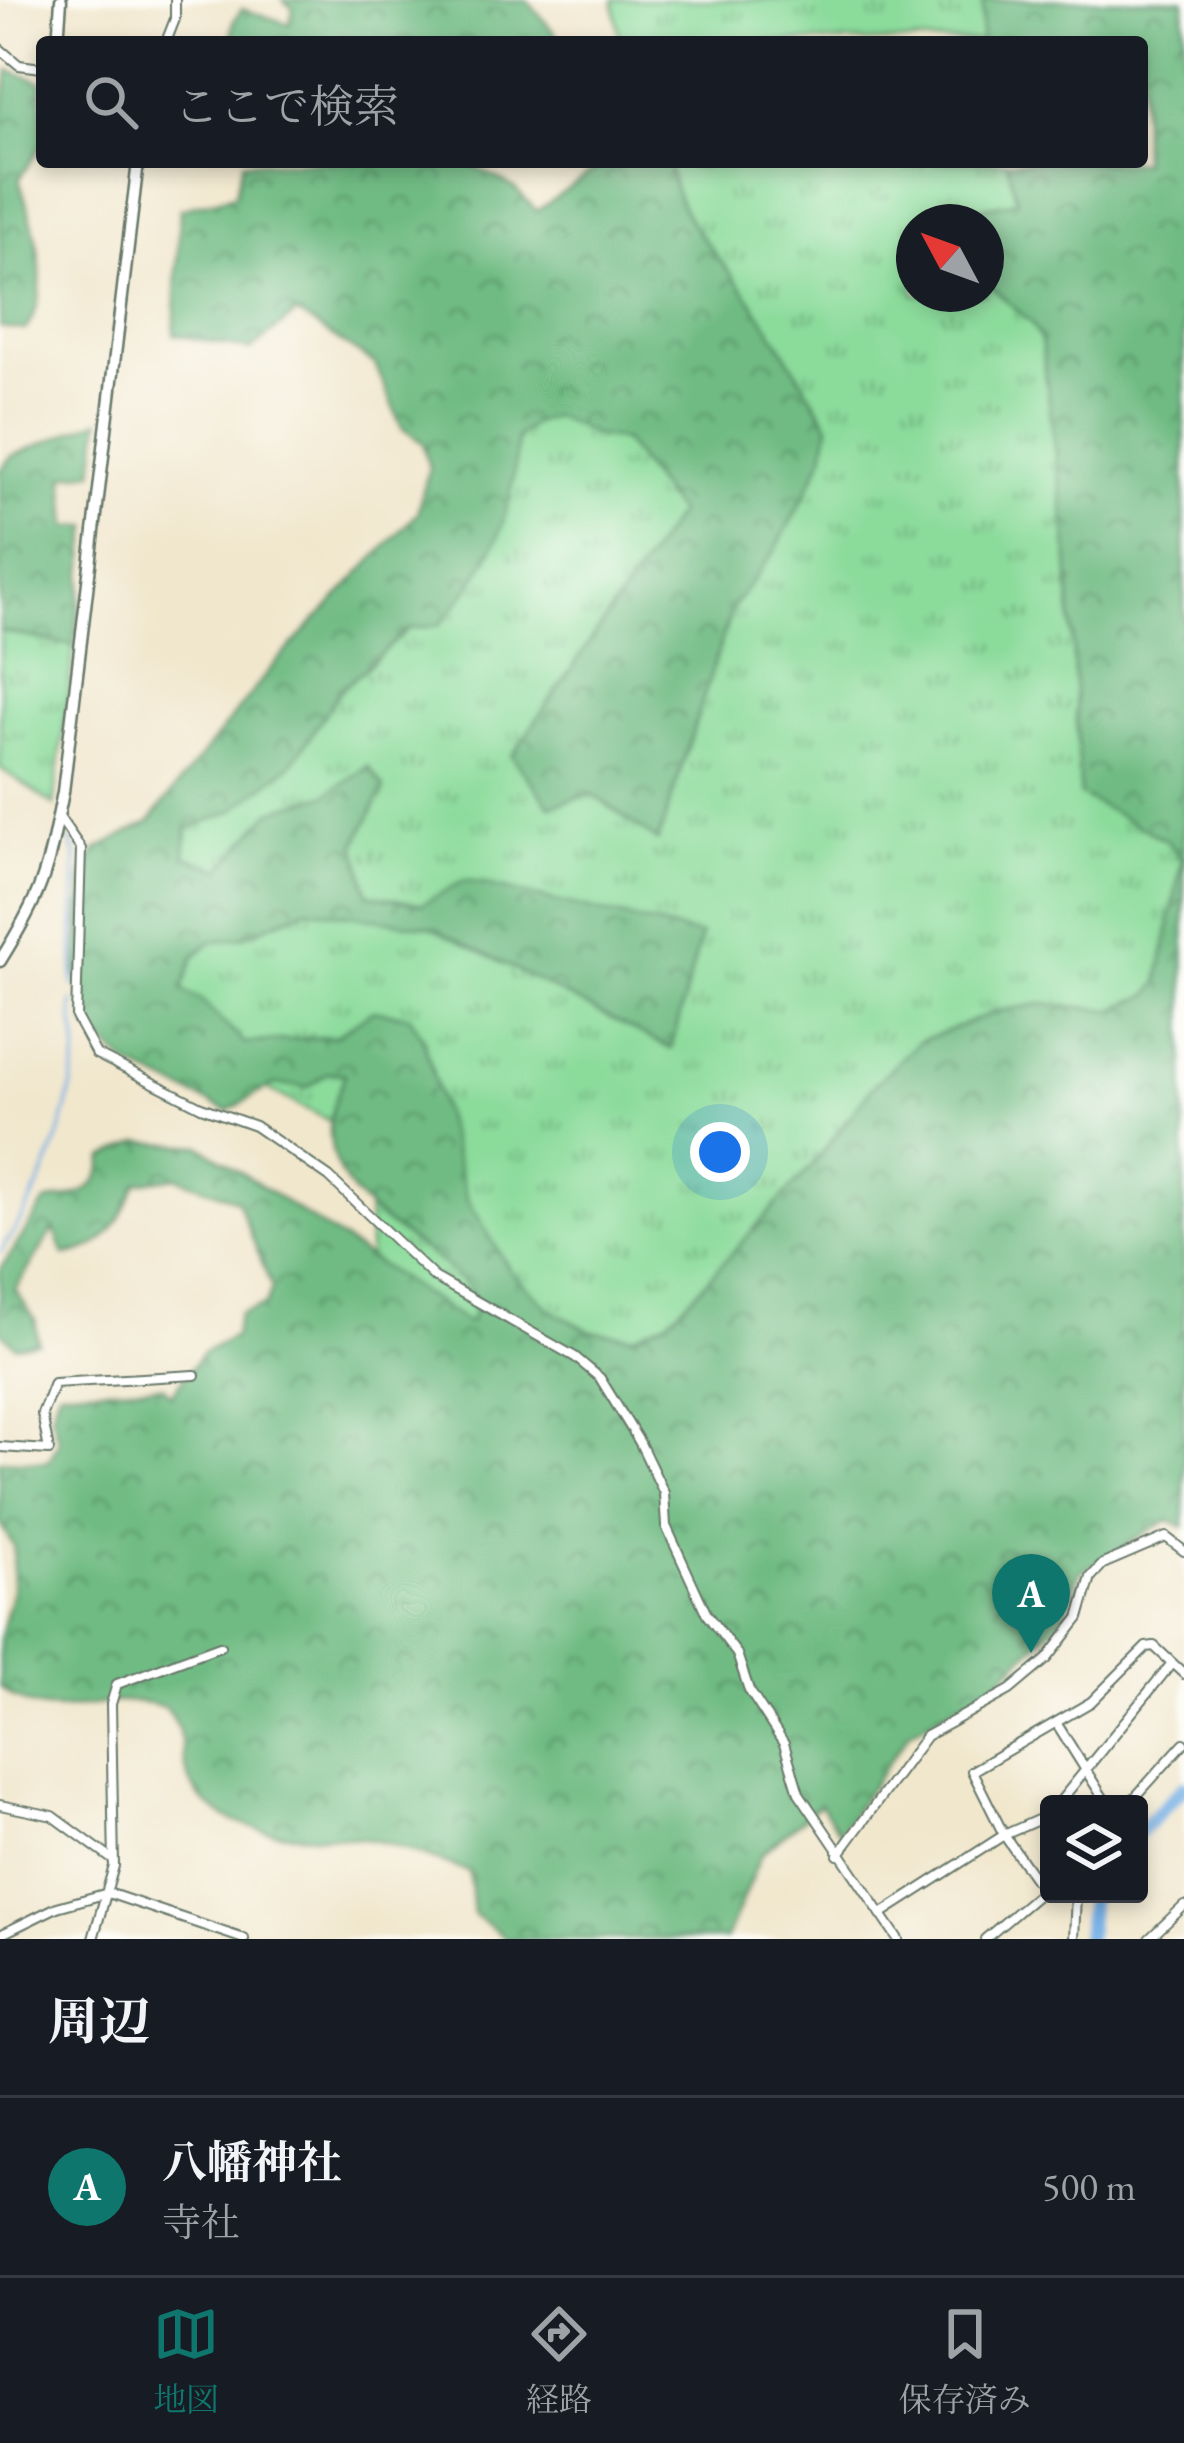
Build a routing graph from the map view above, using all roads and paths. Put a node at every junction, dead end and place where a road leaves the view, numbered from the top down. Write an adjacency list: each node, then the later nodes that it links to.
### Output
1 (61, 0): 3 (street)
2 (175, 0): 4 (street)
3 (58, 36)
4 (169, 36)
5 (0, 49): 6 (street)
6 (36, 67)
7 (137, 168): 8 (street)
8 (58, 816): 9 (street); 25 (street)
9 (0, 962)
10 (195, 1375): 11 (street)
11 (0, 1447)
12 (1184, 1551): 25 (street)
13 (220, 1646): 26 (street)
14 (1172, 1663): 15 (street); 16 (street); 18 (street)
15 (1184, 1674)
16 (1057, 1723): 18 (street); 24 (street)
17 (1184, 1743): 21 (street)
18 (1088, 1771): 19 (street); 20 (street)
19 (1066, 1795)
20 (1102, 1795)
21 (1138, 1795)
22 (0, 1805): 26 (street)
23 (1040, 1819): 24 (street)
24 (1004, 1835): 27 (street); 32 (street)
25 (838, 1855): 32 (street)
26 (114, 1861): 28 (street)
27 (1040, 1880)
28 (108, 1893): 33 (street); 34 (street); 35 (street)
29 (1040, 1893): 37 (street)
30 (1076, 1903): 38 (street)
31 (1184, 1906): 39 (street)
32 (881, 1914): 36 (street)
33 (0, 1935)
34 (93, 1939)
35 (243, 1939)
36 (898, 1939)
37 (985, 1939)
38 (1074, 1939)
39 (1148, 1939)

